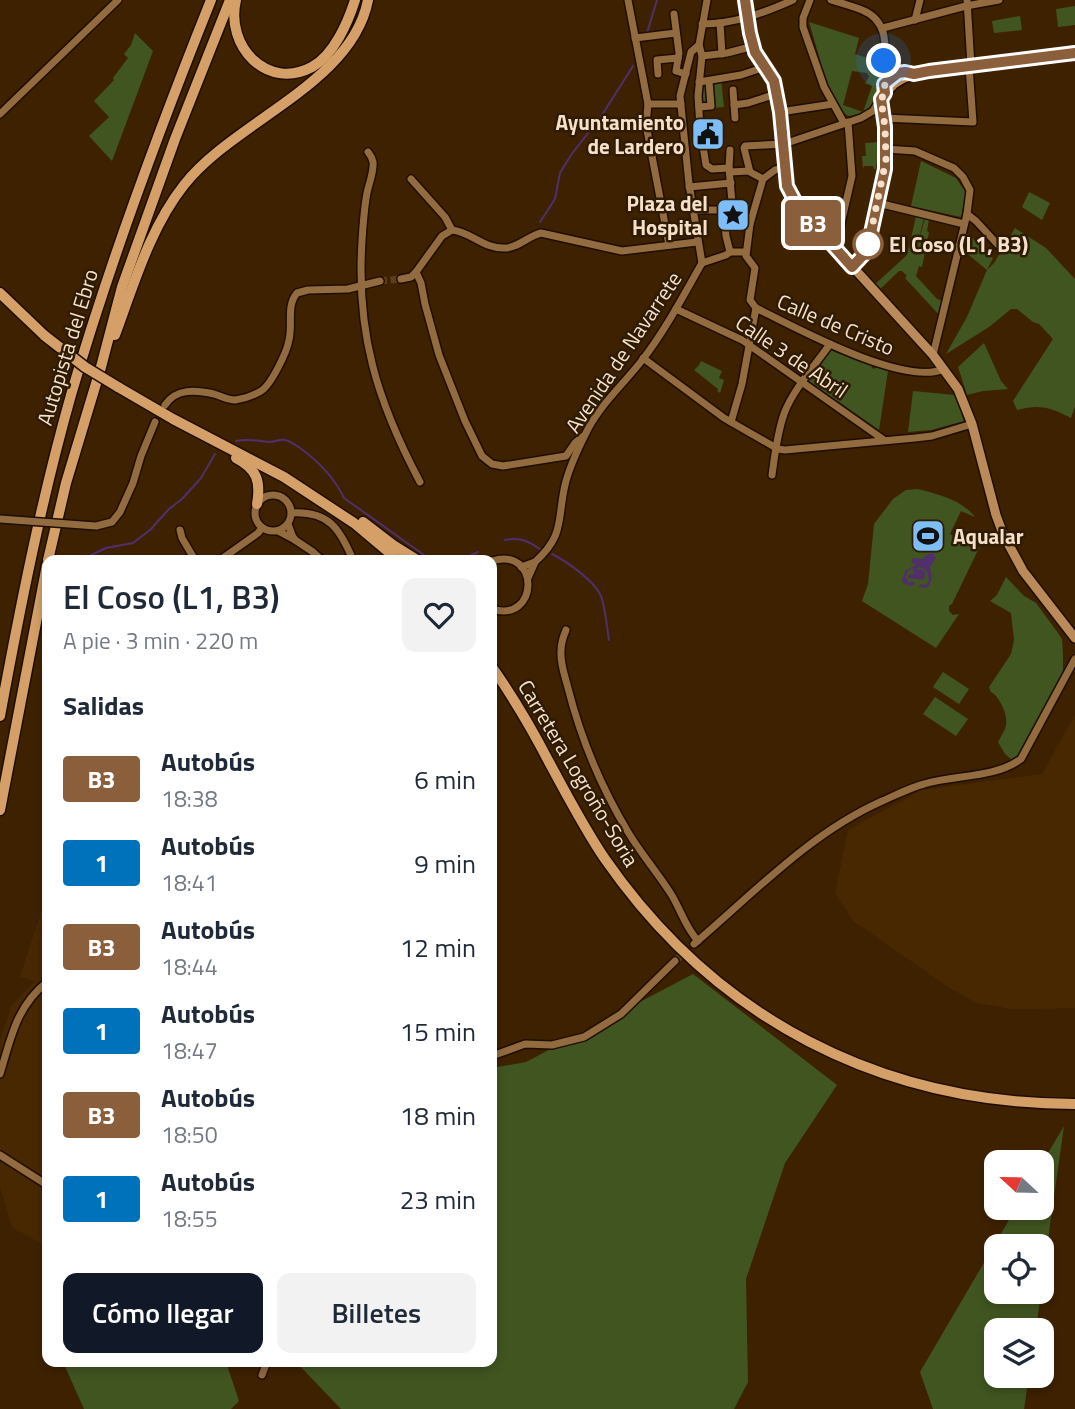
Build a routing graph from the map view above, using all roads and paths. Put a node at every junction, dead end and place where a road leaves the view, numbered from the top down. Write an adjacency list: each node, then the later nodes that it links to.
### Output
1 (118, 0): 49 (street)
2 (205, 0): 68 (highway)
3 (211, 0): 68 (highway, Autopista del Ebro)
4 (230, 0): 91 (highway, Autopista del Ebro)
5 (236, 0): 6 (highway)
6 (355, 0)
7 (368, 0): 91 (highway)
8 (628, 0): 26 (street)
9 (707, 0): 23 (street)
10 (745, 0): 20 (street)
11 (793, 0): 20 (street)
12 (810, 0): 45 (street)
13 (831, 0): 18 (street)
14 (865, 0): 18 (street)
15 (920, 0): 21 (street)
16 (999, 0): 17 (street)
17 (967, 3): 21 (street); 34 (street)
18 (862, 10): 24 (street)
19 (674, 14): 25 (street)
20 (747, 17): 22 (street); 28 (street)
21 (915, 20): 24 (street)
22 (720, 23): 23 (street); 31 (street)
23 (702, 24): 27 (street)
24 (883, 28): 42 (street)
25 (676, 33): 26 (street); 32 (street)
26 (635, 38): 43 (street)
27 (699, 45): 29 (street); 33 (street)
28 (754, 46): 31 (street); 35 (street)
29 (691, 52): 32 (street); 37 (street)
30 (1075, 52): 34 (main road)
31 (722, 54): 33 (street)
32 (678, 55): 36 (street); 37 (street)
33 (702, 56): 39 (street)
34 (970, 66): 42 (main road); 51 (street)
35 (765, 67): 38 (street); 41 (street)
36 (658, 74)
37 (686, 74): 44 (street)
38 (709, 81): 39 (street); 47 (street)
39 (699, 82): 47 (street)
40 (733, 90): 46 (street)
41 (776, 94): 46 (street); 48 (street)
42 (883, 96): 51 (main road); 52 (street)
43 (648, 104): 44 (street); 74 (street)
44 (681, 104): 63 (street)
45 (833, 104): 48 (street); 52 (street)
46 (734, 105): 50 (street)
47 (699, 107): 58 (street)
48 (780, 112): 53 (street)
49 (0, 114)
50 (735, 118)
51 (884, 118): 54 (main road)
52 (846, 122): 53 (street); 72 (street)
53 (784, 144): 57 (street); 59 (street)
54 (886, 149): 64 (main road); 67 (street)
55 (730, 150): 58 (street)
56 (368, 152): 83 (street)
57 (784, 167): 61 (street); 72 (street)
58 (729, 170): 59 (street); 62 (street)
59 (750, 172): 61 (street)
60 (411, 179): 71 (street)
61 (762, 179): 69 (street)
62 (731, 183): 63 (street); 66 (street)
63 (689, 187): 65 (street)
64 (877, 203): 70 (street); 79 (main road)
65 (692, 209): 66 (street); 73 (street)
66 (729, 214): 69 (street); 77 (street)
67 (967, 214): 70 (street); 75 (street)
68 (126, 223): 130 (highway, Autopista del Ebro)
69 (750, 224): 76 (street)
70 (964, 224): 89 (street)
71 (452, 230): 74 (street); 80 (street)
72 (828, 240): 79 (street)
73 (697, 242): 74 (street); 78 (street)
74 (669, 245)
75 (1000, 247)
76 (747, 249): 77 (street); 85 (street)
77 (730, 252): 78 (street, Avenida de Navarrete)
78 (702, 263): 86 (street, Avenida de Navarrete)
79 (852, 267): 89 (main road)
80 (416, 272): 81 (street); 99 (street)
81 (401, 279)
82 (380, 281): 83 (street)
83 (361, 286): 94 (street); 104 (street)
84 (0, 293): 95 (highway, bridge)
85 (756, 308): 87 (street, Calle de Cristo); 88 (street)
86 (676, 309): 88 (street, Calle 3 de Abril); 90 (street, Avenida de Navarrete)
87 (830, 344): 92 (street, Calle de Cristo); 93 (street)
88 (750, 345): 93 (street, Calle 3 de Abril); 97 (street)
89 (933, 355): 92 (main road)
90 (643, 358): 97 (street); 99 (street, Avenida de Navarrete)
91 (101, 367): 113 (highway, Autopista del Ebro)
92 (944, 369): 98 (main road)
93 (802, 383): 100 (street, Calle 3 de Abril); 101 (street)
94 (165, 405)
95 (173, 419): 103 (highway); 105 (highway)
96 (155, 422): 107 (street, bridge)
97 (731, 422): 101 (street)
98 (972, 424): 100 (street); 127 (main road)
99 (585, 435): 121 (street, Avenida de Navarrete)
100 (884, 440): 101 (street)
101 (775, 448): 102 (street)
102 (772, 475)
103 (284, 477): 118 (highway); 119 (highway)
104 (420, 482)
105 (257, 504): 106 (street); 109 (street)
106 (292, 513): 108 (street); 117 (street)
107 (0, 519)
108 (288, 524): 111 (street); 112 (street)
109 (262, 528): 111 (street); 115 (street)
110 (180, 530): 114 (street)
111 (278, 531): 112 (street)
112 (295, 540): 116 (street)
113 (50, 555)
114 (192, 555)
115 (227, 555)
116 (316, 555)
117 (351, 555)
118 (392, 555)
119 (410, 555)
120 (497, 560): 122 (street)
121 (535, 562): 122 (street); 123 (street, Avenida de Navarrete)
122 (521, 567): 123 (street)
123 (528, 578): 125 (street, Avenida de Navarrete)
124 (42, 594): 131 (highway, Autopista del Ebro)
125 (497, 610)
126 (566, 630): 128 (street)
127 (1075, 638)
128 (1075, 659)
129 (497, 675): 136 (highway, Carretera Logroño-Soria)
130 (0, 716)
131 (0, 810)
132 (675, 961): 134 (street)
133 (42, 987): 135 (street)
134 (497, 1054)
135 (0, 1074)
136 (1075, 1104)
137 (0, 1155): 138 (street)
138 (42, 1182)
139 (265, 1367): 140 (street)
140 (262, 1375)

